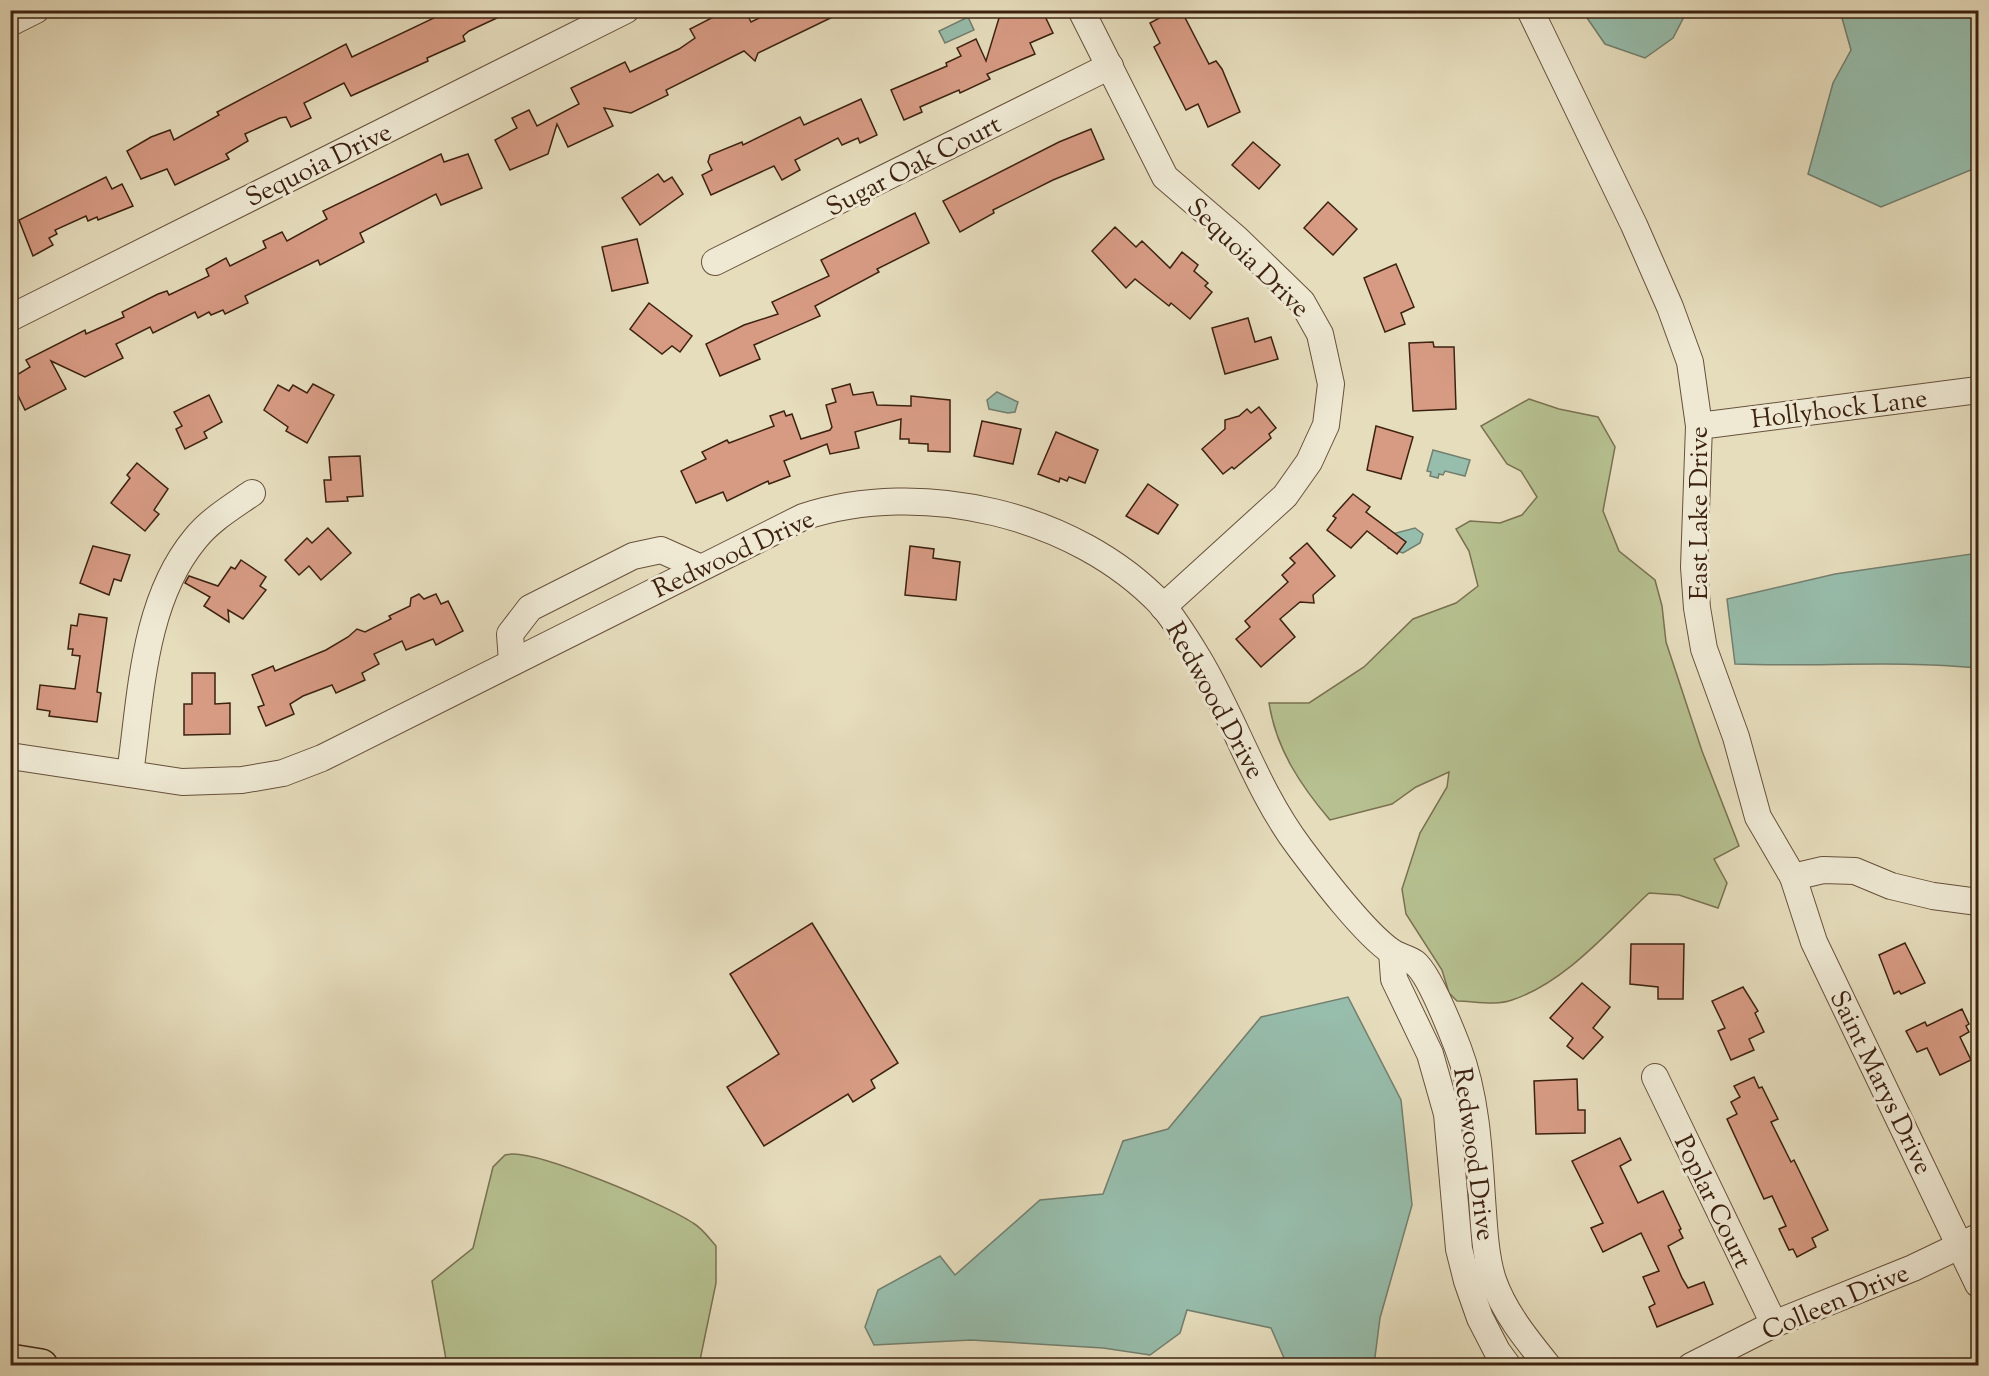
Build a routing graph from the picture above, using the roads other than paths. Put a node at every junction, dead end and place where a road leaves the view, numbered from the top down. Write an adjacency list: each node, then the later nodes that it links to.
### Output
1 (36, 10): 5 (street)
2 (626, 10): 8 (street, Sequoia Drive)
3 (1082, 10): 6 (street, Sequoia Drive)
4 (1530, 10): 10 (street, East Lake Drive)
5 (10, 23)
6 (1110, 66): 7 (street, Sugar Oak Court); 13 (street, Sequoia Drive)
7 (715, 262)
8 (10, 318)
9 (1978, 390): 10 (street, Hollyhock Lane)
10 (1699, 426): 17 (street, East Lake Drive)
11 (252, 493): 16 (street)
12 (699, 567): 13 (street, Redwood Drive); 14 (street, Redwood Drive); 14 (street)
13 (1163, 607): 19 (street, Redwood Drive)
14 (512, 662): 16 (street, Redwood Drive)
15 (10, 756): 16 (street, Redwood Drive)
16 (130, 774)
17 (1793, 877): 18 (street); 21 (street, Saint Marys Drive)
18 (1978, 902)
19 (1392, 952): 26 (street, Redwood Drive); 27 (street, Redwood Drive)
20 (1655, 1077): 23 (street, Poplar Court)
21 (1969, 1241): 22 (street, Saint Marys Drive); 23 (street, Colleen Drive)
22 (1978, 1284)
23 (1774, 1324): 28 (street, Colleen Drive)
24 (10, 1361): 25 (main road)
25 (41, 1365)
26 (1508, 1365)
27 (1548, 1365)
28 (1691, 1365)

